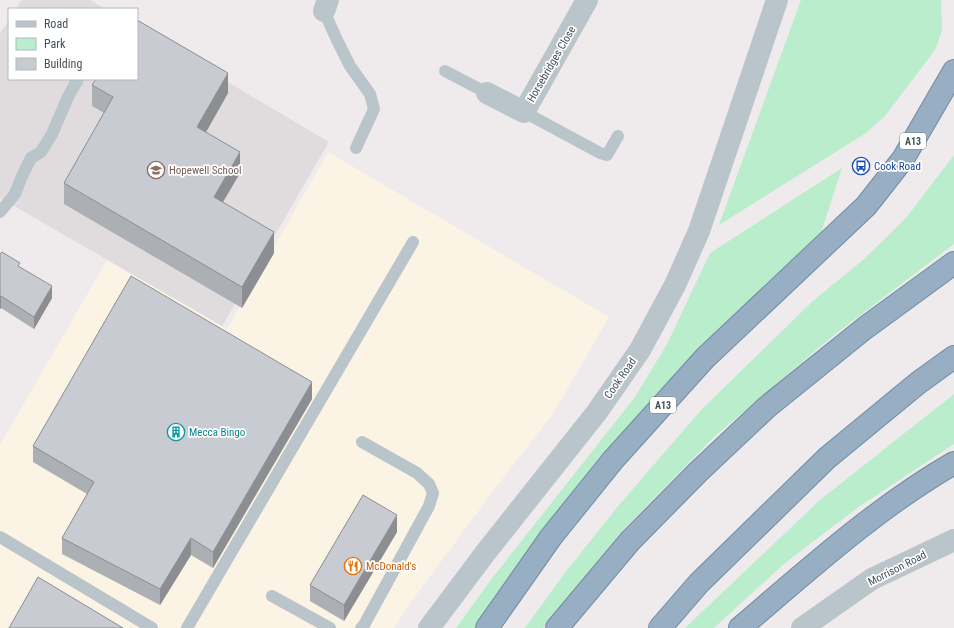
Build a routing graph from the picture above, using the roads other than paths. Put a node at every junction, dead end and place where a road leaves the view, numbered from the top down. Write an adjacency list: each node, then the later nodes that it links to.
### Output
1 (587, 0): 8 (street, Horsebridges Close)
2 (776, 0): 24 (street, Cook Road)
3 (326, 5): 10 (lane)
4 (445, 71): 7 (lane)
5 (954, 71): 25 (highway, A13)
6 (77, 80): 11 (lane)
7 (487, 93): 8 (street, Horsebridges Close)
8 (524, 112): 9 (lane)
9 (618, 136)
10 (356, 148)
11 (0, 212)
12 (413, 242): 22 (lane)
13 (954, 263): 26 (highway)
14 (954, 357): 27 (highway)
15 (362, 442): 23 (lane)
16 (954, 463): 28 (highway)
17 (0, 537): 21 (lane)
18 (954, 540): 29 (street, Morrison Road)
19 (272, 596): 20 (lane)
20 (327, 627)
21 (152, 628)
22 (187, 628)
23 (361, 628)
24 (430, 628)
25 (487, 628)
26 (557, 628)
27 (660, 628)
28 (740, 628)
29 (802, 628)

